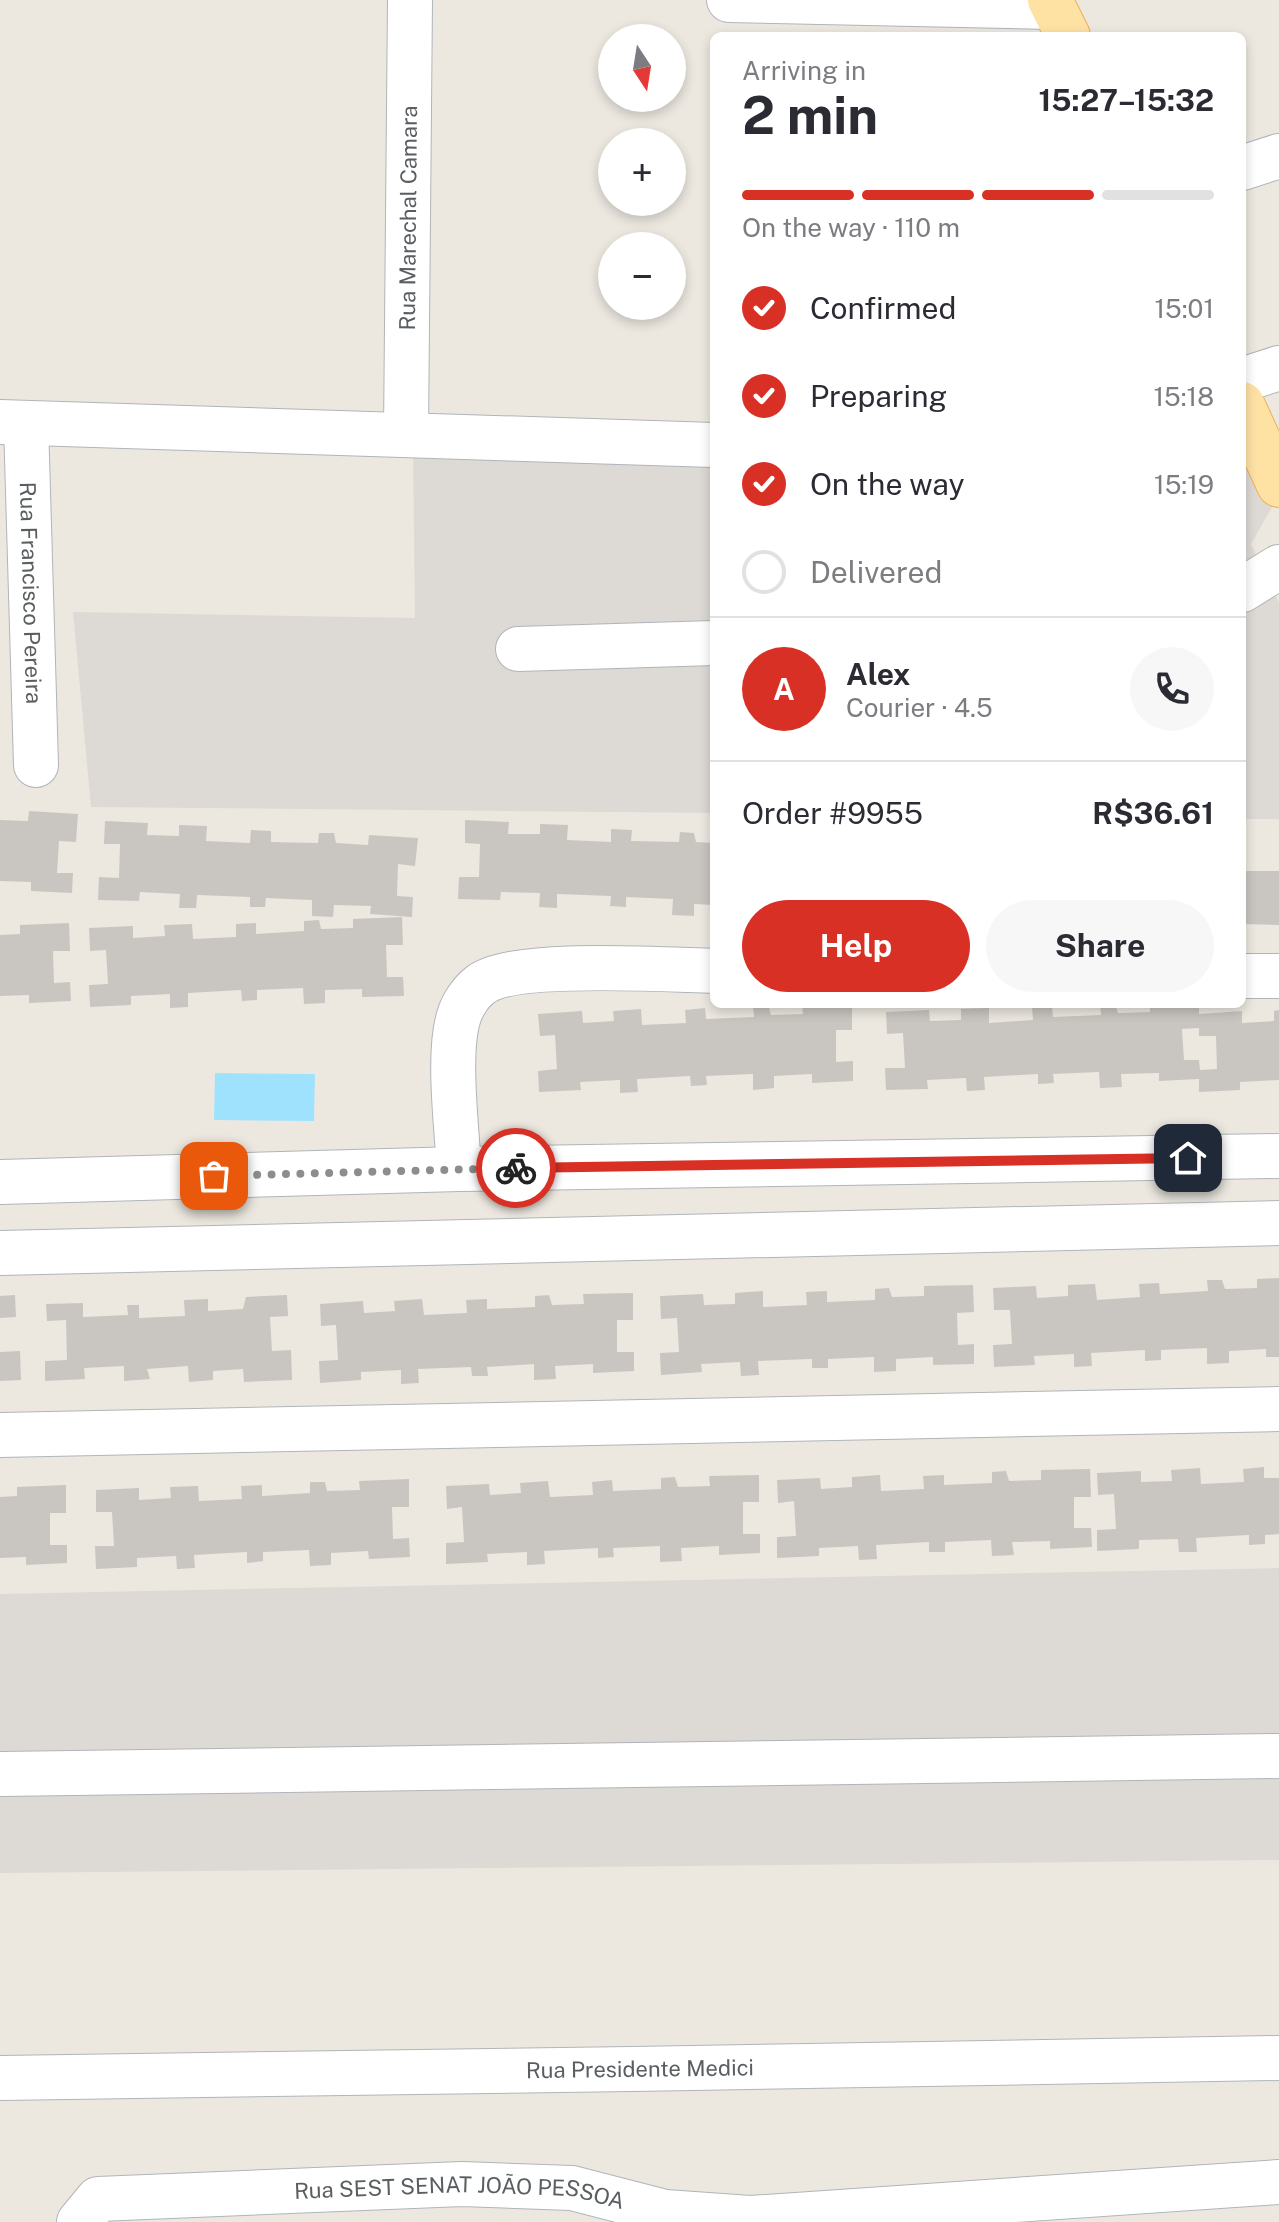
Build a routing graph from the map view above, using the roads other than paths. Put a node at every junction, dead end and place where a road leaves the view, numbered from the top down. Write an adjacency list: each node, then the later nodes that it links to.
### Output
1 (410, 0): 11 (street, Rua Marechal Camara)
2 (729, 0): 4 (street)
3 (1057, 14): 4 (street)
4 (795, 19)
5 (1279, 156): 6 (street)
6 (1246, 167)
7 (1279, 368): 8 (street)
8 (1246, 379)
9 (1246, 416): 13 (main road)
10 (13, 422): 11 (street); 18 (street, Rua Francisco Pereira)
11 (406, 434): 12 (street)
12 (710, 445)
13 (1263, 468)
14 (1279, 567): 15 (street)
15 (1246, 588)
16 (710, 643): 17 (street)
17 (518, 649)
18 (36, 765)
19 (710, 971): 23 (street)
20 (1246, 976): 21 (street)
21 (1279, 976)
22 (1279, 1156): 23 (street)
23 (459, 1169): 24 (street)
24 (0, 1182)
25 (1279, 1223): 26 (street)
26 (0, 1253)
27 (1279, 1409): 28 (street)
28 (0, 1435)
29 (1279, 1756): 30 (street)
30 (0, 1774)
31 (1279, 2058): 32 (street, Rua Presidente Medici)
32 (0, 2078)
33 (1279, 2182): 34 (street, Rua SEST SENAT JOÃO PESSOA)
34 (1059, 2210): 35 (street, Rua SEST SENAT JOÃO PESSOA)
35 (750, 2220): 36 (street, Rua SEST SENAT JOÃO PESSOA)
36 (79, 2222)

